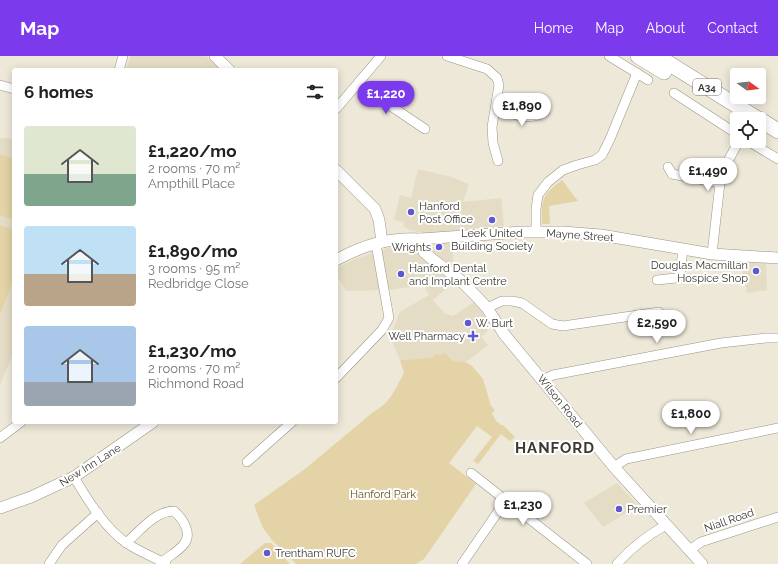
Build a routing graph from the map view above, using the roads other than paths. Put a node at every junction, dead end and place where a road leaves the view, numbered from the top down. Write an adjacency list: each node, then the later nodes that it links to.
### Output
1 (123, 56): 9 (street)
2 (215, 56): 10 (street)
3 (381, 56): 13 (street)
4 (447, 56): 8 (street)
5 (609, 56): 11 (street)
6 (638, 56): 21 (highway, A34)
7 (657, 56): 20 (highway, A34)
8 (472, 60): 18 (street)
9 (120, 68)
10 (227, 68)
11 (638, 73): 12 (street); 35 (street)
12 (648, 80)
13 (358, 84): 17 (street); 23 (street)
14 (0, 85): 15 (street)
15 (12, 88)
16 (675, 96): 24 (street)
17 (338, 107)
18 (496, 108): 19 (street); 31 (street)
19 (545, 112)
20 (748, 112)
21 (730, 113)
22 (766, 123): 25 (highway, A34)
23 (425, 129)
24 (730, 130)
25 (778, 131)
26 (766, 135): 27 (highway)
27 (778, 142)
28 (735, 148): 34 (street)
29 (759, 148): 30 (street)
30 (778, 160)
31 (498, 161)
32 (338, 172): 37 (street)
33 (669, 173): 34 (street)
34 (720, 183): 39 (street)
35 (536, 232): 36 (street, Mayne Street); 38 (street, Mayne Street)
36 (421, 240): 37 (street, Mayne Street); 43 (street, Wilson Road)
37 (379, 243): 41 (street); 46 (street)
38 (683, 250): 39 (street, Mayne Street); 42 (street)
39 (712, 254): 40 (street, Mayne Street)
40 (778, 258)
41 (338, 259)
42 (657, 280)
43 (487, 308): 44 (street); 47 (street, Wilson Road)
44 (659, 312)
45 (778, 338): 47 (street)
46 (338, 376)
47 (543, 380): 54 (street, Wilson Road)
48 (18, 424): 52 (street)
49 (151, 424): 56 (street, New Inn Lane)
50 (290, 424): 53 (street)
51 (778, 428): 54 (street)
52 (0, 438)
53 (246, 462)
54 (614, 467): 61 (street, Wilson Road)
55 (471, 473): 57 (street)
56 (74, 477): 58 (street, New Inn Lane); 59 (street)
57 (506, 500): 64 (street); 67 (street)
58 (0, 508)
59 (98, 513): 62 (street); 66 (street)
60 (778, 516): 63 (street, Niall Road)
61 (666, 525): 63 (street, Wilson Road); 68 (street)
62 (126, 543): 65 (street); 65 (street)
63 (690, 550): 69 (street, Wilson Road)
64 (581, 562)
65 (164, 563)
66 (49, 564)
67 (462, 564)
68 (618, 564)
69 (702, 564)

